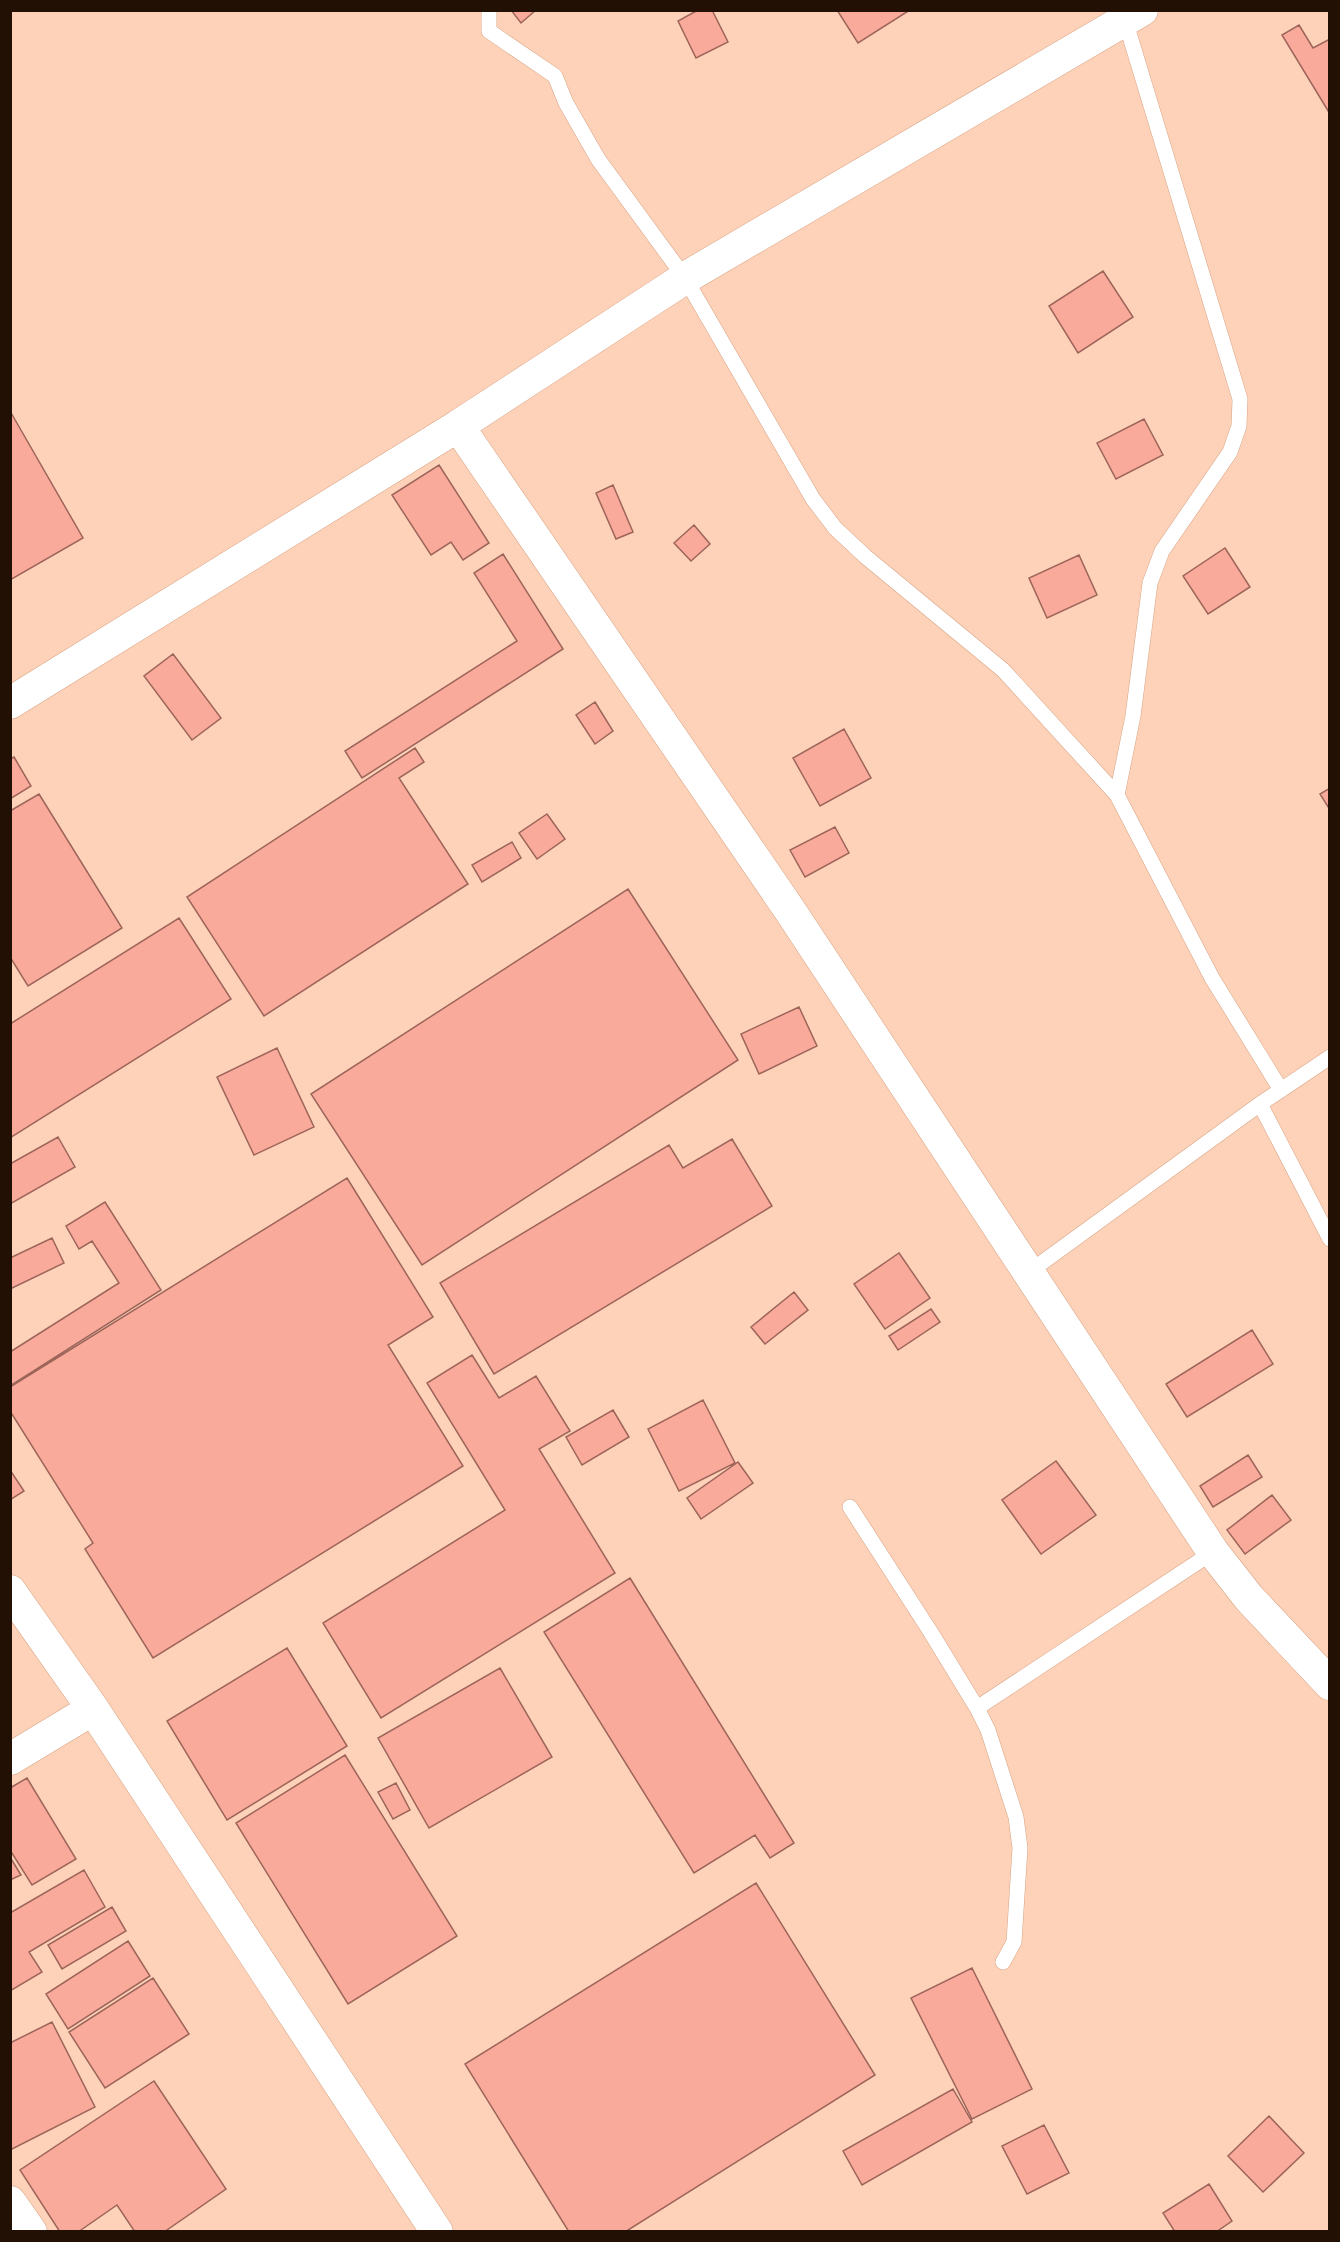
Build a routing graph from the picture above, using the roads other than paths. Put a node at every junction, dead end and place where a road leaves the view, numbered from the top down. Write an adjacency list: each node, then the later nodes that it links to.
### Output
1 (489, 10): 3 (lane)
2 (1133, 15): 3 (street); 6 (lane)
3 (685, 278): 4 (street); 6 (lane)
4 (458, 426): 5 (street); 11 (street)
5 (10, 703)
6 (1117, 795): 8 (lane)
7 (1329, 1057): 8 (lane)
8 (1281, 1090): 9 (lane)
9 (1260, 1104): 10 (lane); 11 (lane)
10 (1329, 1239)
11 (1029, 1272): 13 (street)
12 (850, 1507): 16 (lane)
13 (1213, 1552): 15 (street); 16 (lane)
14 (10, 1591): 17 (street)
15 (1327, 1676)
16 (976, 1708): 19 (lane)
17 (93, 1709): 18 (street); 22 (street)
18 (10, 1759)
19 (1003, 1962)
20 (10, 2202): 21 (street)
21 (31, 2232)
22 (438, 2232)

